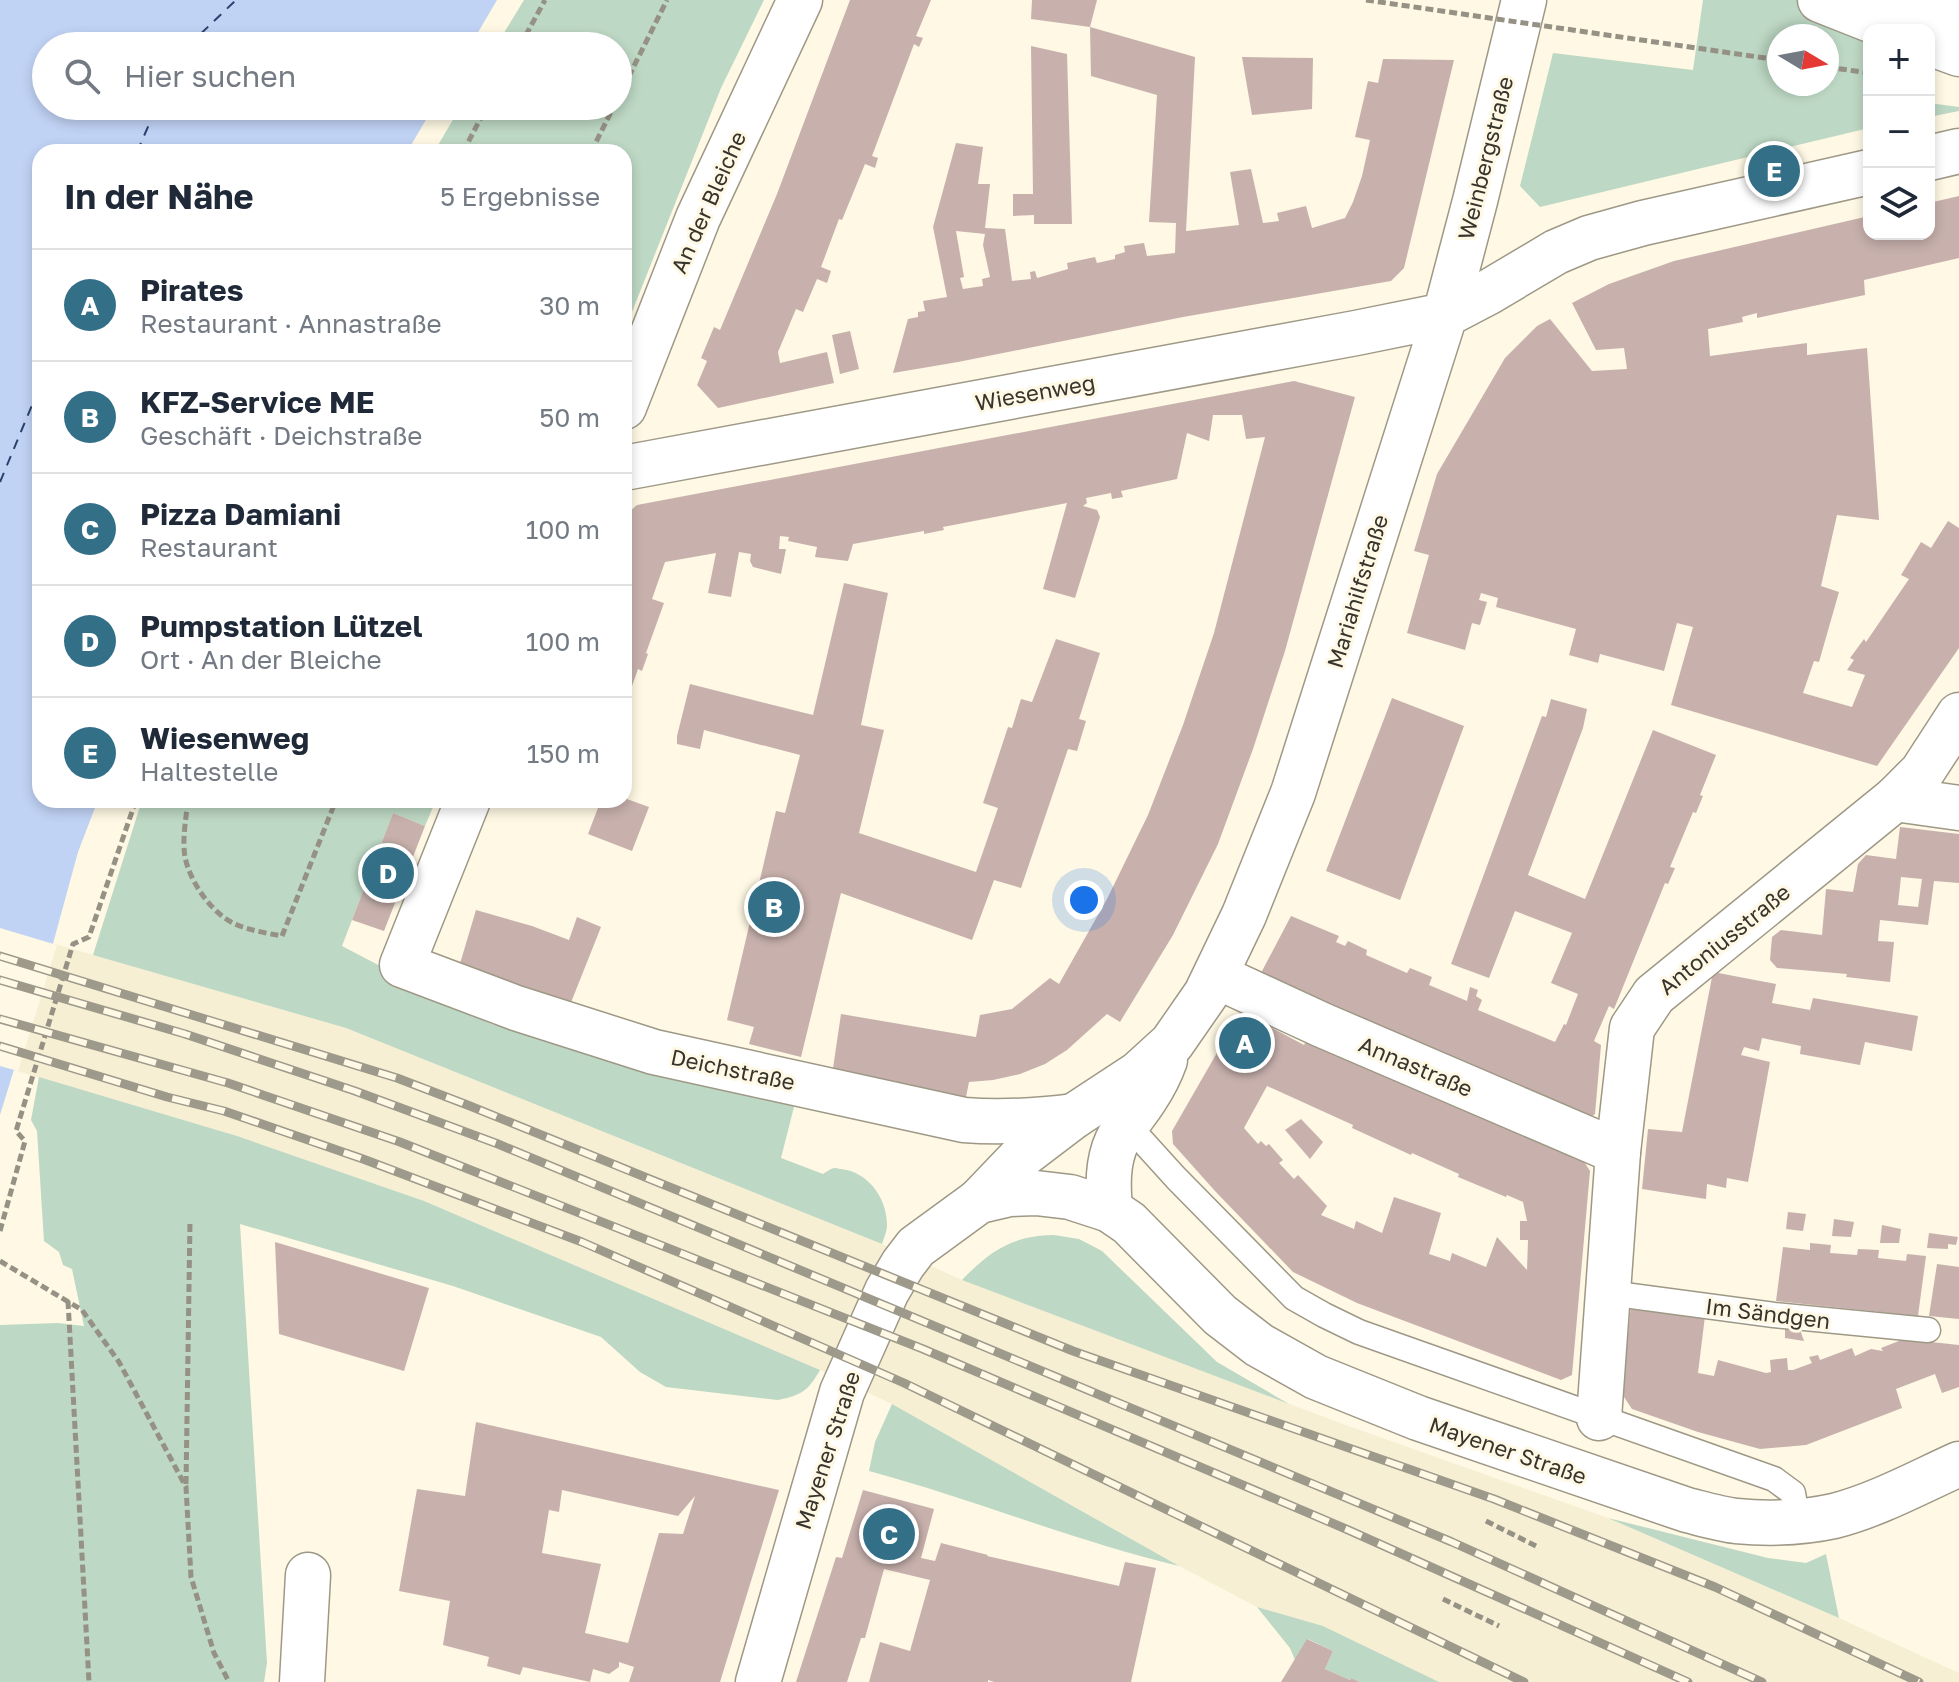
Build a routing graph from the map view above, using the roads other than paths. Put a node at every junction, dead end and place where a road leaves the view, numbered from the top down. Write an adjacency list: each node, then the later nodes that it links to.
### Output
1 (800, 0): 13 (main road, An der Bleiche)
2 (1524, 0): 12 (main road, Weinbergstraße)
3 (1820, 0): 6 (main road)
4 (1883, 0): 5 (main road)
5 (1959, 9)
6 (1881, 24)
7 (1935, 45): 8 (main road)
8 (1959, 54)
9 (1959, 151): 10 (main road)
10 (1935, 157)
11 (1863, 173): 12 (main road)
12 (1445, 315): 14 (main road, Wiesenweg); 19 (main road, Mariahilfstraße)
13 (632, 387)
14 (632, 467)
15 (1959, 715): 16 (main road, Antoniusstraße)
16 (1895, 799): 18 (main road); 23 (main road, Antoniusstraße)
17 (465, 808): 21 (main road, Deichstraße)
18 (1959, 808)
19 (1216, 976): 20 (main road, Mariahilfstraße); 23 (main road, Annastraße)
20 (1172, 1043): 21 (main road, Mariahilfstraße); 22 (main road)
21 (1074, 1116): 24 (main road, Mariahilfstraße)
22 (1127, 1124): 25 (main road); 28 (lane)
23 (1618, 1152): 26 (main road, Antoniusstraße)
24 (979, 1201): 25 (main road, Mayener Straße); 33 (main road, Mayener Straße)
25 (1110, 1210): 30 (main road, Mayener Straße)
26 (1609, 1293): 27 (lane, Im Sändgen); 28 (main road, Antoniusstraße)
27 (1928, 1330)
28 (1599, 1418): 30 (lane)
29 (1959, 1464): 30 (main road, Mayener Straße)
30 (1798, 1522)
31 (308, 1575): 32 (main road)
32 (302, 1682)
33 (758, 1682)

